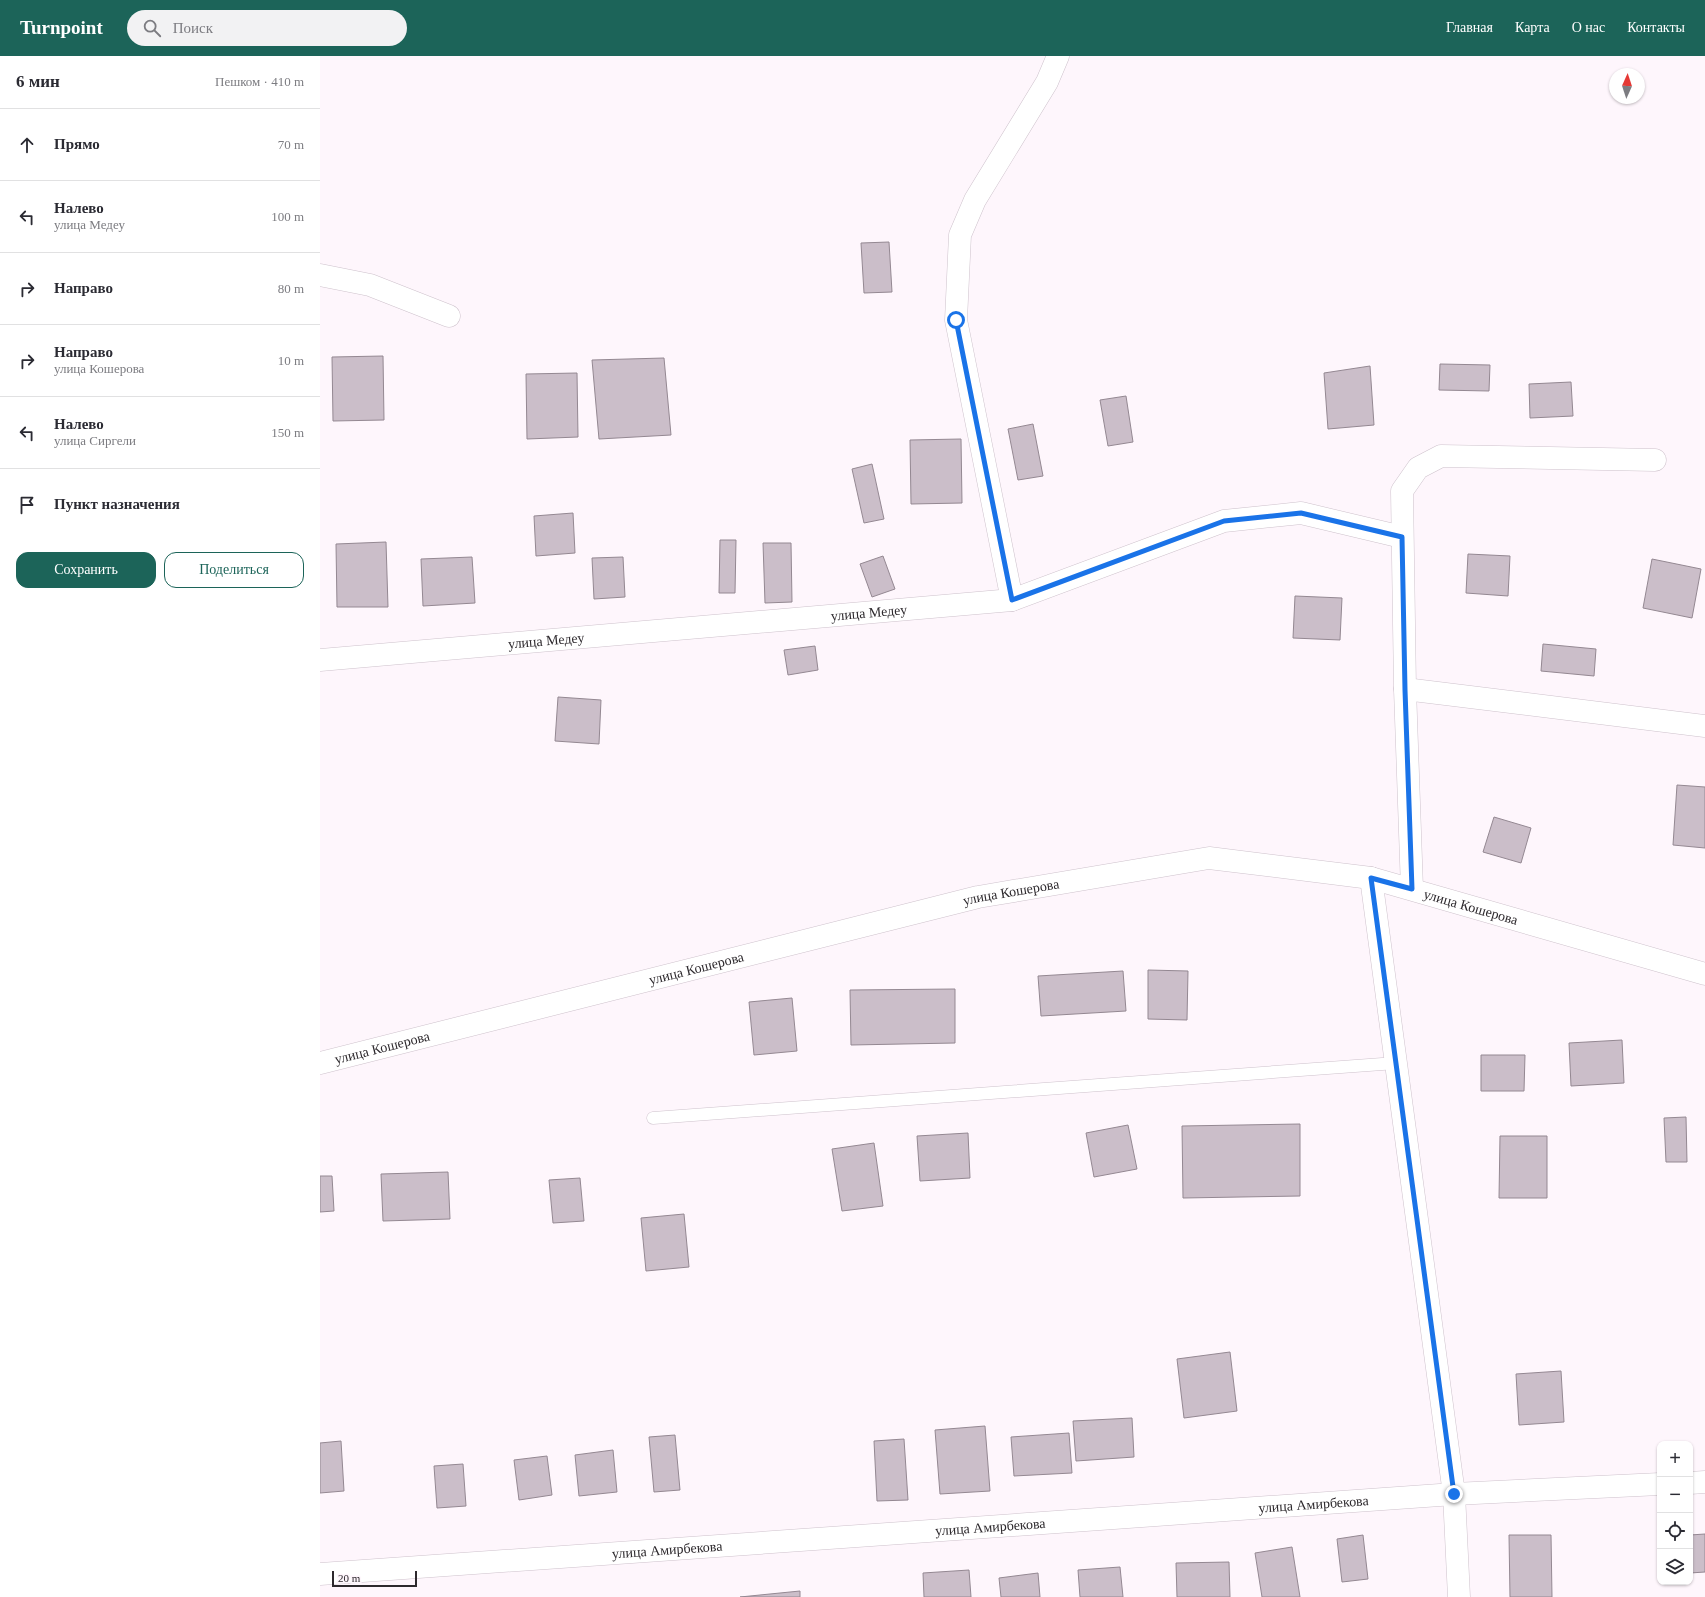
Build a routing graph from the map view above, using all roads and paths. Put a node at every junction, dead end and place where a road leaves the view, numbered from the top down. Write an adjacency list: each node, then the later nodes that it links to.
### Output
1 (1058, 56): 6 (street)
2 (320, 275): 3 (street)
3 (449, 316)
4 (1655, 460): 5 (street)
5 (1402, 537): 6 (street, улица Медеу); 8 (street)
6 (1012, 600): 7 (street, улица Медеу)
7 (320, 660)
8 (1405, 690): 9 (street); 11 (street)
9 (1705, 726)
10 (1371, 878): 11 (street, улица Кошерова); 13 (street); 14 (street, улица Кошерова)
11 (1412, 889): 12 (street, улица Кошерова)
12 (1705, 974)
13 (1396, 1063): 15 (lane); 19 (street)
14 (320, 1064)
15 (653, 1118)
16 (1705, 1482): 17 (street)
17 (1693, 1483)
18 (1657, 1484): 19 (street, улица Амирбекова)
19 (1454, 1494): 20 (street, улица Амирбекова); 21 (street)
20 (320, 1574)
21 (1459, 1597)

